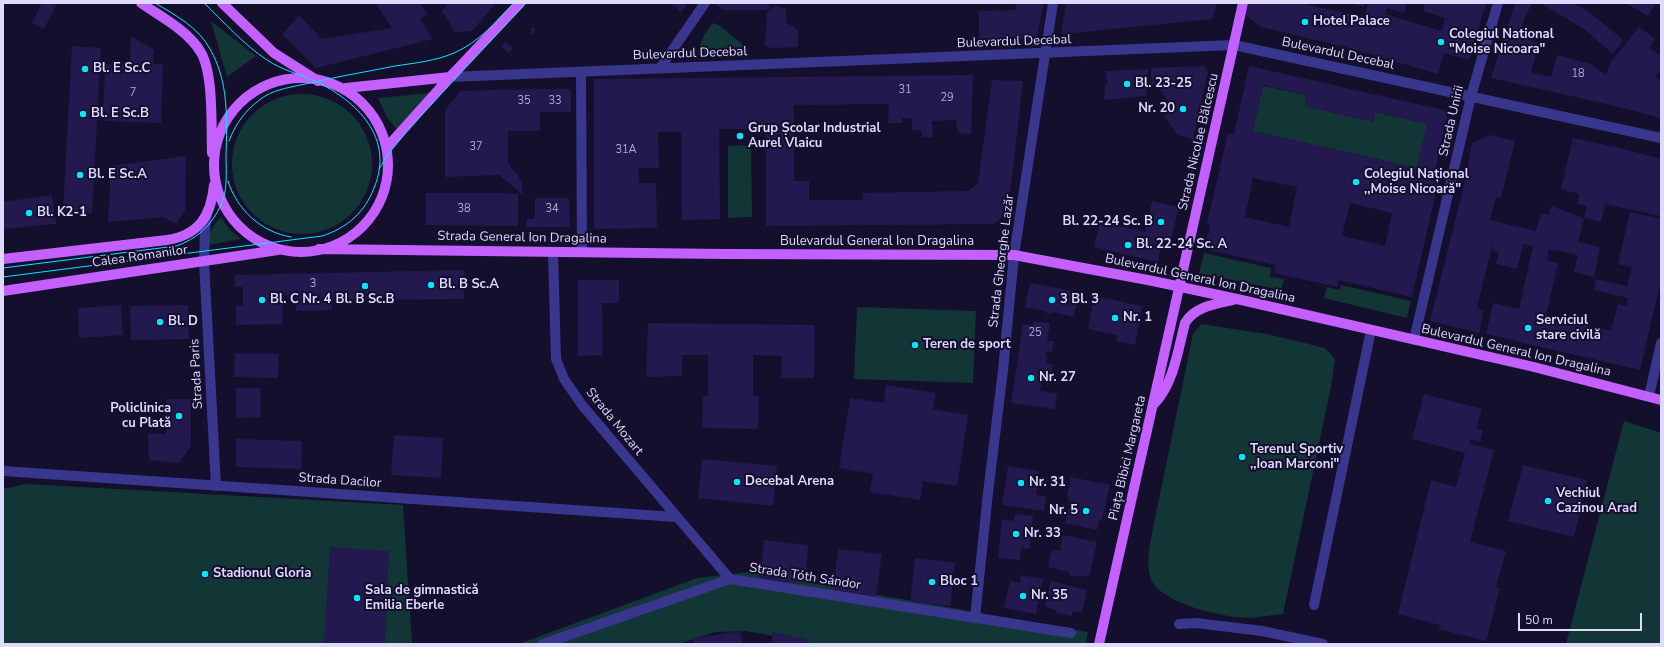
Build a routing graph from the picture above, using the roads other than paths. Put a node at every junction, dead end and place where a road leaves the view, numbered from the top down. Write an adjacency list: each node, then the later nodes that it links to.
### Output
1 (141, 3): 18 (main road)
2 (222, 3): 13 (main road)
3 (520, 3): 12 (main road)
4 (705, 3): 10 (street)
5 (1053, 3): 9 (street, Strada Gheorghe Lazăr)
6 (1243, 3): 8 (main road, Strada Nicolae Bălcescu)
7 (1498, 3): 15 (street, Strada Unirii)
8 (1234, 45): 9 (street, Bulevardul Decebal); 15 (street, Bulevardul Decebal); 29 (main road, Strada Nicolae Bălcescu)
9 (1044, 54): 10 (street, Bulevardul Decebal); 26 (street, Strada Gheorghe Lazăr)
10 (660, 68): 11 (street, Bulevardul Decebal)
11 (581, 73): 12 (street, Bulevardul Decebal); 24 (street)
12 (450, 77): 14 (main road); 17 (main road)
13 (319, 81): 14 (main road); 18 (main road)
14 (346, 88): 17 (main road)
15 (1471, 96): 16 (street, Bulevardul Decebal); 33 (street, Strada Unirii)
16 (1661, 138)
17 (388, 146): 21 (main road)
18 (212, 166): 19 (main road)
19 (214, 184): 20 (main road, Calea Romanilor); 22 (main road)
20 (207, 215): 27 (main road, Calea Romanilor); 28 (street, Strada Paris)
21 (319, 249): 22 (main road, Strada General Ion Dragalina); 23 (main road, Strada General Ion Dragalina)
22 (281, 250): 28 (main road, Calea Romanilor)
23 (553, 252): 24 (main road, Strada General Ion Dragalina); 40 (street, Strada Mozart)
24 (582, 252): 25 (main road, Strada General Ion Dragalina)
25 (724, 254): 26 (main road, Bulevardul General Ion Dragalina)
26 (1014, 255): 29 (main road, Bulevardul General Ion Dragalina); 43 (street, Strada Gheorghe Lazăr)
27 (3, 259)
28 (204, 261): 30 (main road, Calea Romanilor); 39 (street, Strada Paris)
29 (1178, 286): 31 (main road, Bulevardul General Ion Dragalina); 37 (main road, Piața Bibici Margareta)
30 (3, 291)
31 (1237, 299): 32 (main road, Bulevardul General Ion Dragalina); 37 (main road)
32 (1371, 330): 33 (main road, Bulevardul General Ion Dragalina); 42 (street)
33 (1414, 340): 35 (main road, Bulevardul General Ion Dragalina)
34 (1661, 343): 35 (street)
35 (1650, 396): 36 (main road, Bulevardul General Ion Dragalina)
36 (1661, 400)
37 (1153, 404): 46 (main road, Piața Bibici Margareta)
38 (3, 471): 39 (street, Strada Dacilor)
39 (216, 486): 40 (street, Strada Dacilor)
40 (676, 516): 41 (street, Strada Mozart)
41 (730, 578): 43 (street, Strada Tóth Sándor); 47 (street, Strada Tóth Sándor)
42 (1314, 605)
43 (975, 618): 45 (street, Strada Tóth Sándor)
44 (1180, 624): 48 (street)
45 (1071, 633)
46 (1100, 639)
47 (543, 644)
48 (1323, 644)

